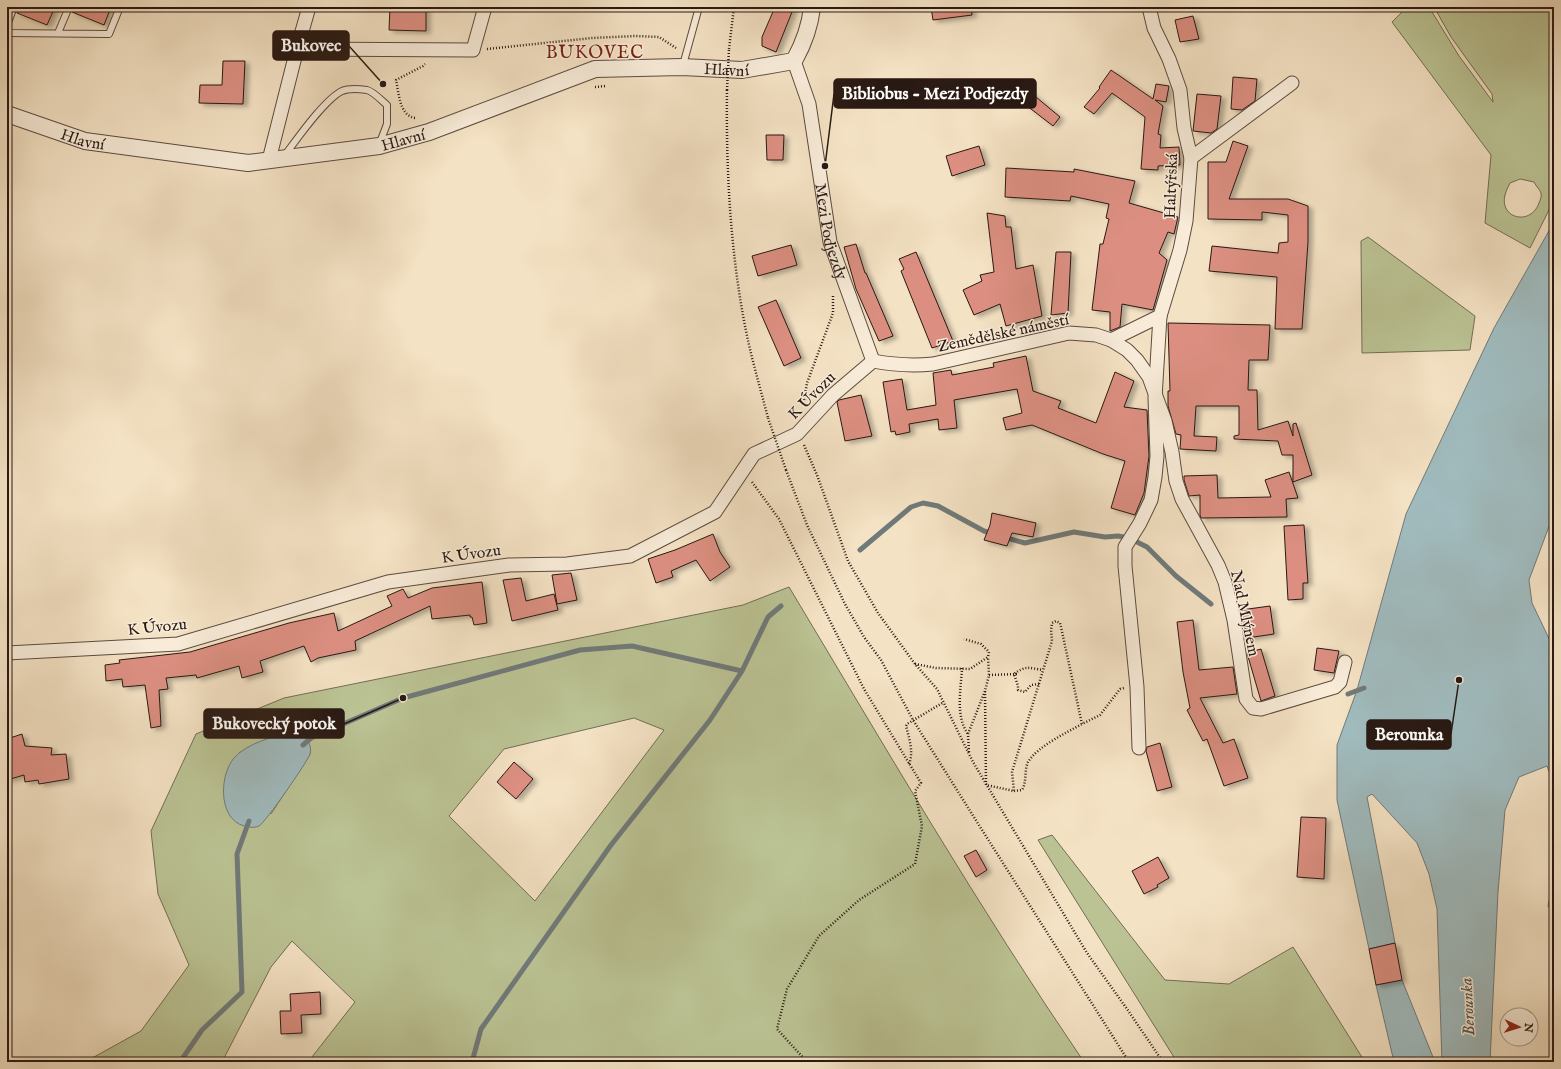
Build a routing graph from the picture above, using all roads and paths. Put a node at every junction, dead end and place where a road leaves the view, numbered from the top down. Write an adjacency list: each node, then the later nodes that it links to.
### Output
1 (14, 7): 10 (lane)
2 (69, 7): 12 (lane)
3 (120, 7): 12 (lane)
4 (309, 7): 13 (street)
5 (485, 7): 15 (street)
6 (699, 7): 17 (lane)
7 (734, 7): 47 (path, bridge)
8 (812, 7): 16 (street)
9 (1149, 7): 24 (street, Haltýřská)
10 (7, 25)
11 (7, 33): 12 (lane)
12 (58, 33)
13 (297, 49): 14 (street); 25 (street)
14 (434, 50): 15 (street); 22 (path)
15 (473, 50): 17 (path)
16 (794, 61): 17 (street, Hlavní); 29 (street, Mezi Podjezdy)
17 (684, 62): 23 (street, Hlavní)
18 (1292, 83): 24 (street)
19 (608, 86): 20 (path)
20 (593, 88)
21 (7, 114): 25 (street, Hlavní)
22 (421, 119)
23 (379, 146): 25 (street, Hlavní); 25 (lane)
24 (1191, 158): 27 (street, Haltýřská)
25 (276, 160)
26 (832, 290): 31 (path)
27 (1160, 316): 28 (street); 30 (street, Haltýřská)
28 (1111, 340): 29 (street, Zemědělské náměstí); 30 (street, Zemědělské náměstí)
29 (873, 361): 31 (street, K Úvozu)
30 (1156, 398): 36 (street, Nad Mlýnem); 44 (street, Haltýřská)
31 (797, 434): 32 (street, K Úvozu); 37 (path)
32 (740, 475): 34 (street, K Úvozu); 52 (path)
33 (964, 639): 35 (path)
34 (7, 653)
35 (988, 657): 38 (path); 42 (path)
36 (1345, 662)
37 (915, 664): 38 (path); 46 (path)
38 (962, 668): 49 (path)
39 (1043, 670): 40 (path); 43 (path); 48 (path)
40 (1014, 674): 41 (path); 42 (path); 43 (path)
41 (1019, 674)
42 (989, 675): 45 (path)
43 (1039, 684): 54 (path)
44 (1137, 687): 48 (path); 50 (street)
45 (985, 691): 49 (path); 53 (path)
46 (944, 702): 47 (path); 51 (path)
47 (913, 720): 52 (path); 56 (path)
48 (1082, 724): 54 (path)
49 (968, 734): 51 (path)
50 (1139, 748)
51 (969, 755): 53 (path)
52 (909, 764): 55 (path)
53 (986, 785): 54 (path); 57 (path)
54 (1014, 791)
55 (807, 1062)
56 (1129, 1062)
57 (1162, 1062)

